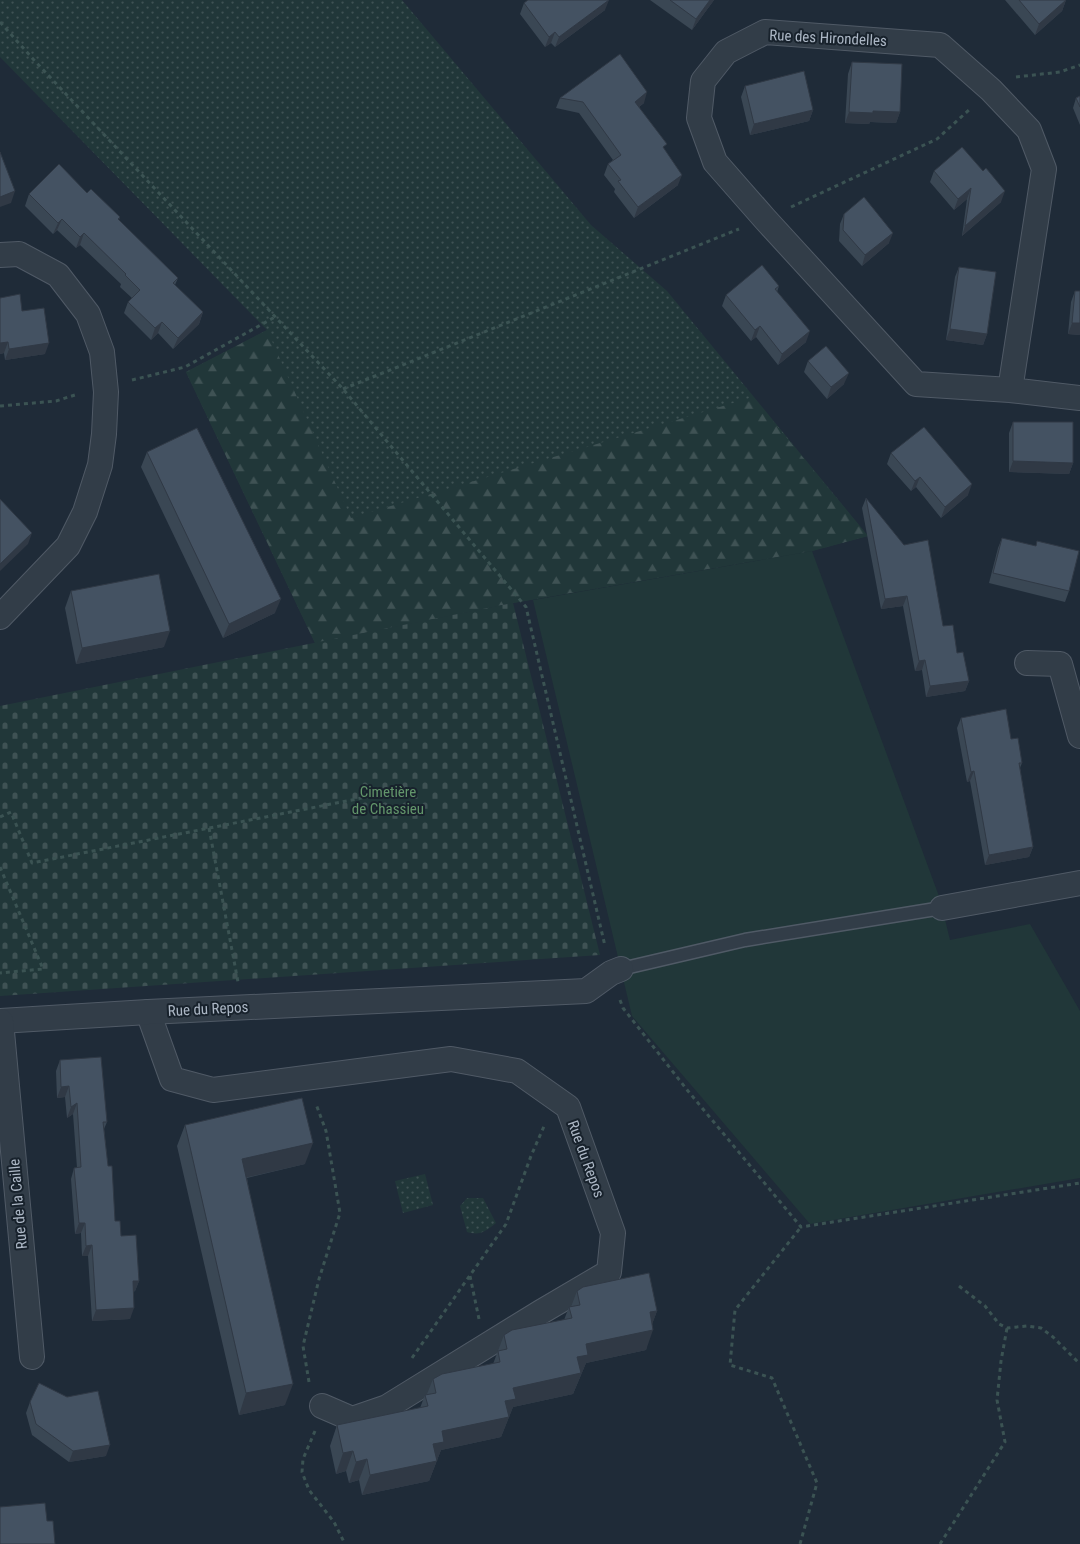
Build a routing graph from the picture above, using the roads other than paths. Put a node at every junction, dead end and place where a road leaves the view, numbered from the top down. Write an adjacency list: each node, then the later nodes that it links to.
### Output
1 (0, 255): 4 (street)
2 (1010, 390): 2 (street, Rue des Hirondelles); 3 (street, Rue des Hirondelles)
3 (1080, 398)
4 (0, 618)
5 (1027, 663): 6 (street)
6 (1080, 736)
7 (1080, 883): 8 (street)
8 (942, 908): 9 (lane)
9 (616, 971): 10 (street, Rue du Repos)
10 (148, 1012): 11 (street, Rue du Repos); 13 (street, Rue du Repos)
11 (1, 1021): 12 (street, Rue de la Caille)
12 (32, 1357)
13 (326, 1408)

